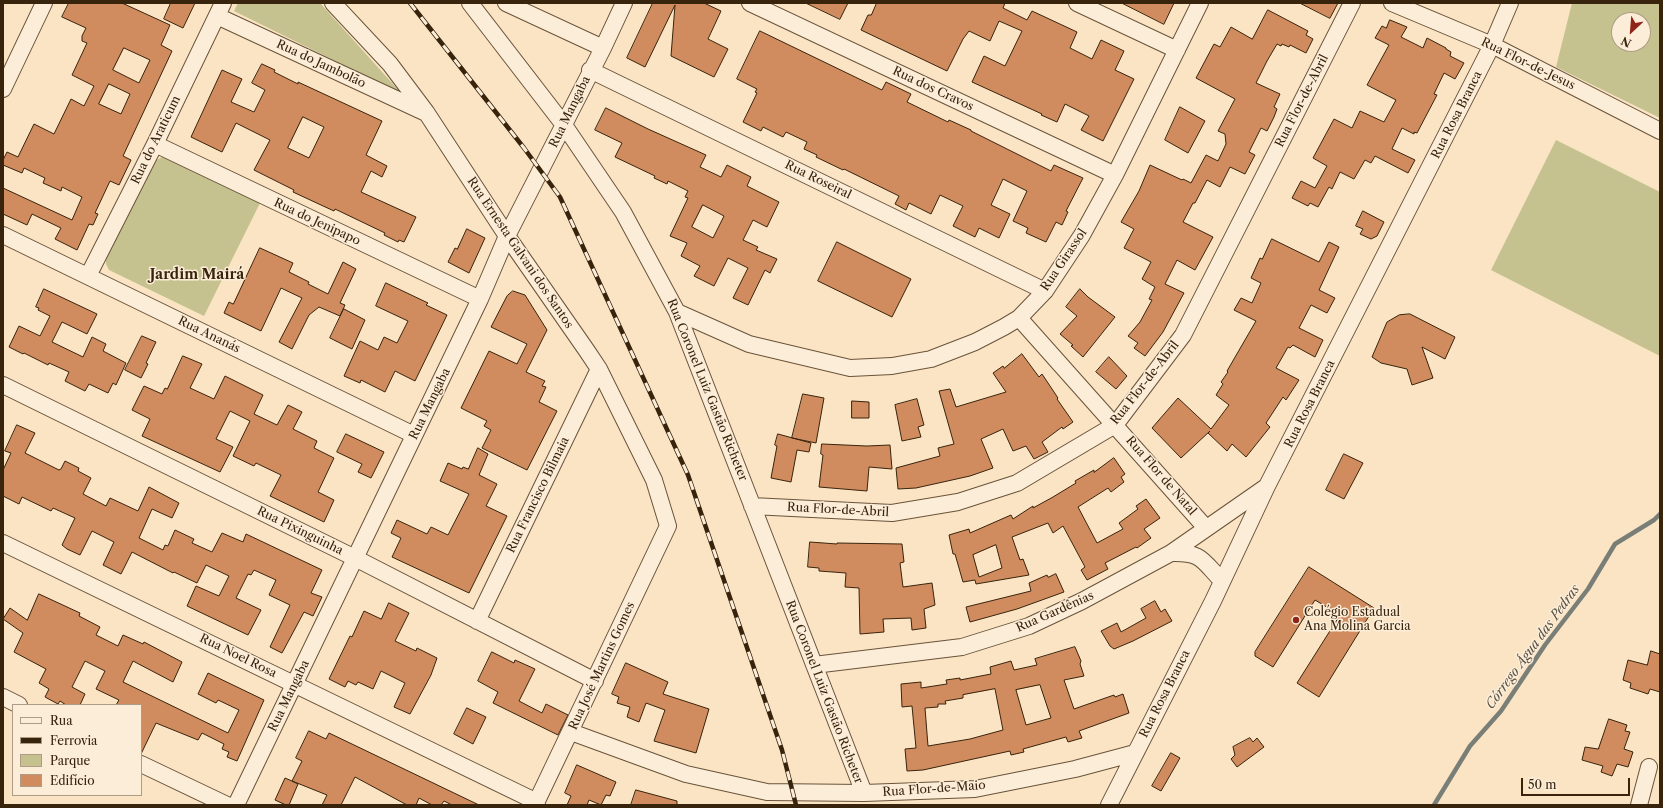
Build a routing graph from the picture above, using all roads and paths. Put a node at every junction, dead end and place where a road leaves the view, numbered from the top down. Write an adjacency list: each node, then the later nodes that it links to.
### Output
1 (44, 3): 17 (street)
2 (333, 3): 18 (street, Rua Ernesta Galvani dos Santos)
3 (470, 3): 19 (street, Rua Coronel Luiz Gastão Richeter)
4 (506, 3): 14 (street)
5 (624, 3): 14 (street, Rua Mangaba)
6 (750, 3): 22 (street, Rua dos Cravos)
7 (1077, 3): 15 (street)
8 (1200, 3): 15 (street, Rua Girassol)
9 (1352, 3): 32 (street, Rua Flor-de-Abril)
10 (1392, 3): 13 (street, Rua Flor-de-Jesus)
11 (1510, 3): 13 (street, Rua Rosa Branca)
12 (220, 9): 18 (street, Rua do Jambolão); 21 (street, Rua do Araticum)
13 (1492, 45): 20 (street, Rua Flor-de-Jesus); 34 (street, Rua Rosa Branca)
14 (603, 48): 16 (street, Rua Mangaba)
15 (1177, 50): 22 (street, Rua Girassol)
16 (590, 70): 19 (street, Rua Mangaba); 26 (street, Rua Roseiral)
17 (3, 89)
18 (426, 112): 24 (street, Rua Ernesta Galvani dos Santos)
19 (564, 125): 24 (street, Rua Mangaba); 28 (street, Rua Coronel Luiz Gastão Richeter)
20 (1660, 131)
21 (155, 144): 25 (street, Rua do Araticum); 27 (street, Rua do Jenipapo)
22 (1115, 175): 26 (street, Rua Girassol)
23 (3, 235): 25 (street, Rua Ananás)
24 (507, 236): 27 (street, Rua Mangaba); 30 (street, Rua Ernesta Galvani dos Santos)
25 (88, 276): 33 (street, Rua Ananás)
26 (1045, 291): 29 (street, Rua Girassol)
27 (480, 299): 33 (street, Rua Mangaba)
28 (678, 312): 29 (street, Rua Girassol); 35 (street, Rua Coronel Luiz Gastão Richeter)
29 (1019, 318): 32 (street, Rua Flor de Natal)
30 (599, 370): 36 (street, Rua Ernesta Galvani dos Santos); 42 (street, Rua Francisco Bilmaia)
31 (3, 385): 40 (street, Rua Pixinguinha)
32 (1115, 425): 35 (street, Rua Flor-de-Abril); 37 (street, Rua Flor de Natal)
33 (414, 435): 40 (street, Rua Mangaba)
34 (1267, 486): 37 (street, Rua Gardênias); 41 (street, Rua Rosa Branca)
35 (752, 506): 43 (street, Rua Coronel Luiz Gastão Richeter)
36 (668, 526): 44 (street, Rua José Martins Gomes)
37 (1206, 528): 39 (street, Rua Gardênias)
38 (3, 543): 45 (street, Rua Noel Rosa)
39 (1171, 553): 41 (street); 43 (street, Rua Gardênias)
40 (355, 558): 42 (street, Rua Pixinguinha); 45 (street, Rua Mangaba)
41 (1222, 580): 49 (street, Rua Rosa Branca)
42 (477, 620): 44 (street, Rua Pixinguinha)
43 (814, 665): 52 (street, Rua Coronel Luiz Gastão Richeter)
44 (595, 681): 48 (street, Rua José Martins Gomes)
45 (295, 684): 53 (street, Rua Noel Rosa); 55 (street, Rua Mangaba)
46 (3, 697): 47 (street)
47 (18, 704)
48 (571, 732): 52 (street, Rua Flor-de-Maio); 53 (street, Rua José Martins Gomes)
49 (1135, 753): 52 (street, Rua Flor-de-Maio); 56 (street, Rua Rosa Branca)
50 (142, 764): 54 (street)
51 (1649, 767): 57 (street)
52 (864, 793)
53 (536, 803)
54 (227, 805)
55 (236, 805)
56 (1109, 805)
57 (1639, 805)

